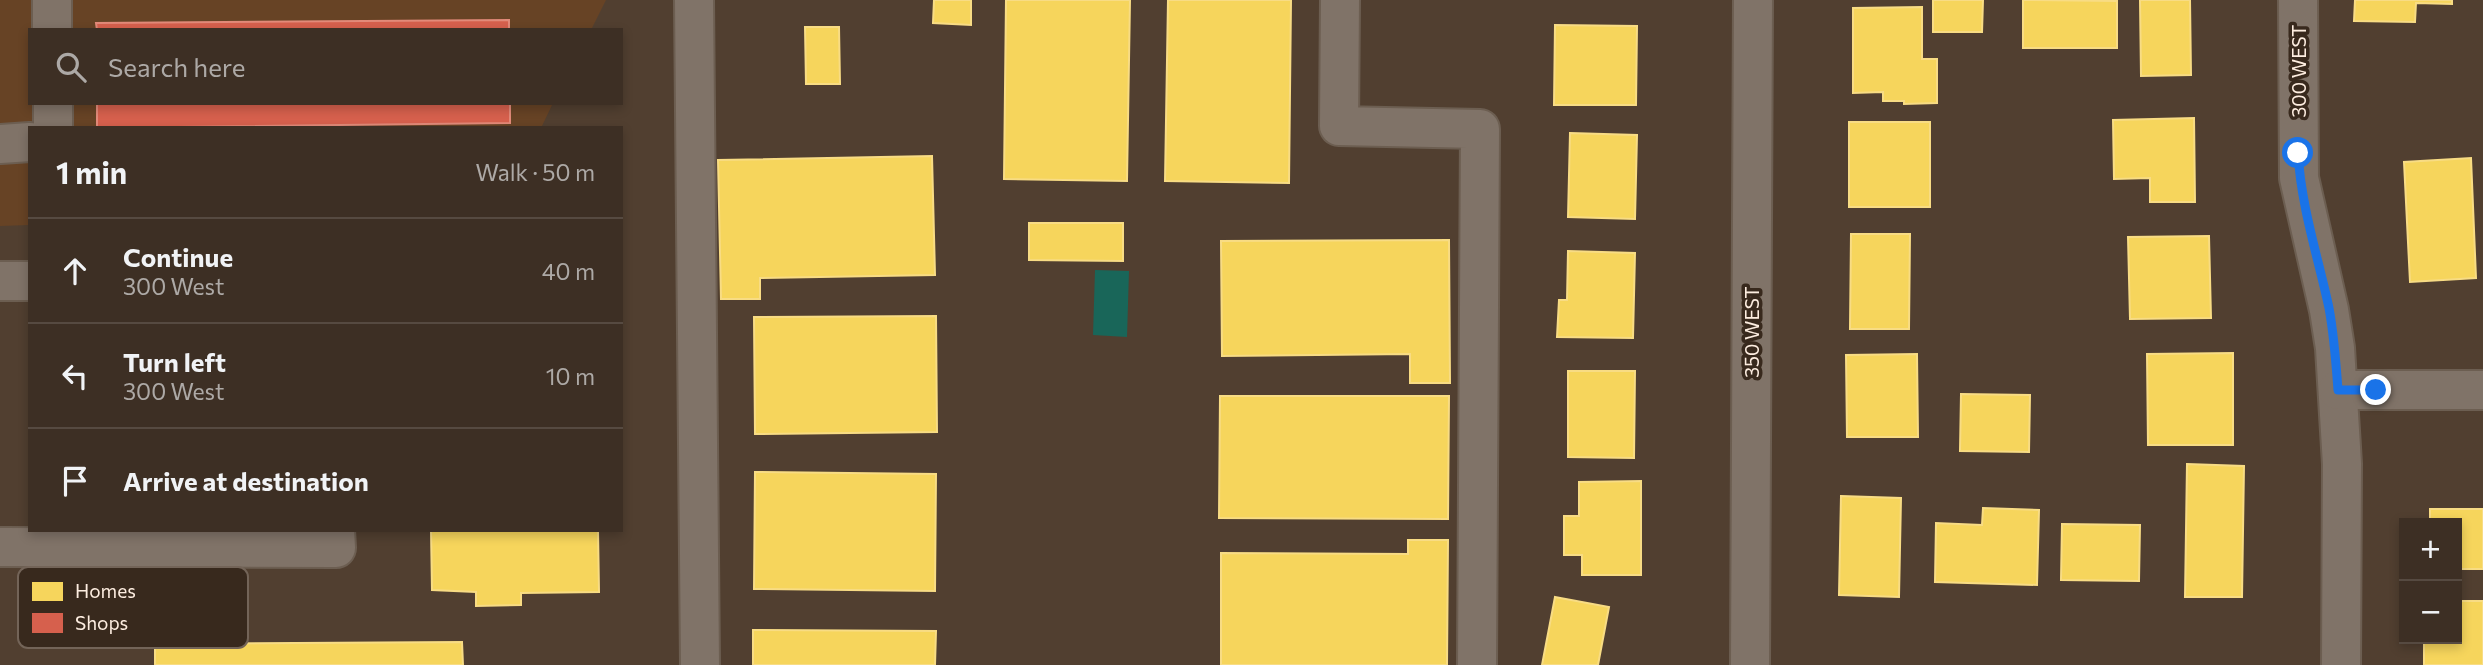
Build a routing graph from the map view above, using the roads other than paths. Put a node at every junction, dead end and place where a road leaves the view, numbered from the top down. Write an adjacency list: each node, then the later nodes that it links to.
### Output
1 (52, 0): 6 (street)
2 (694, 0): 15 (street)
3 (1340, 0): 16 (street)
4 (1753, 0): 17 (street, 350 WEST)
5 (2298, 0): 11 (street, 300 WEST)
6 (52, 28)
7 (52, 105): 8 (street)
8 (53, 126)
9 (0, 281): 10 (street)
10 (28, 281)
11 (2338, 390): 12 (street); 18 (street, 300 WEST)
12 (2483, 390)
13 (335, 532): 14 (street)
14 (0, 547)
15 (701, 665)
16 (1477, 665)
17 (1750, 665)
18 (2341, 665)

